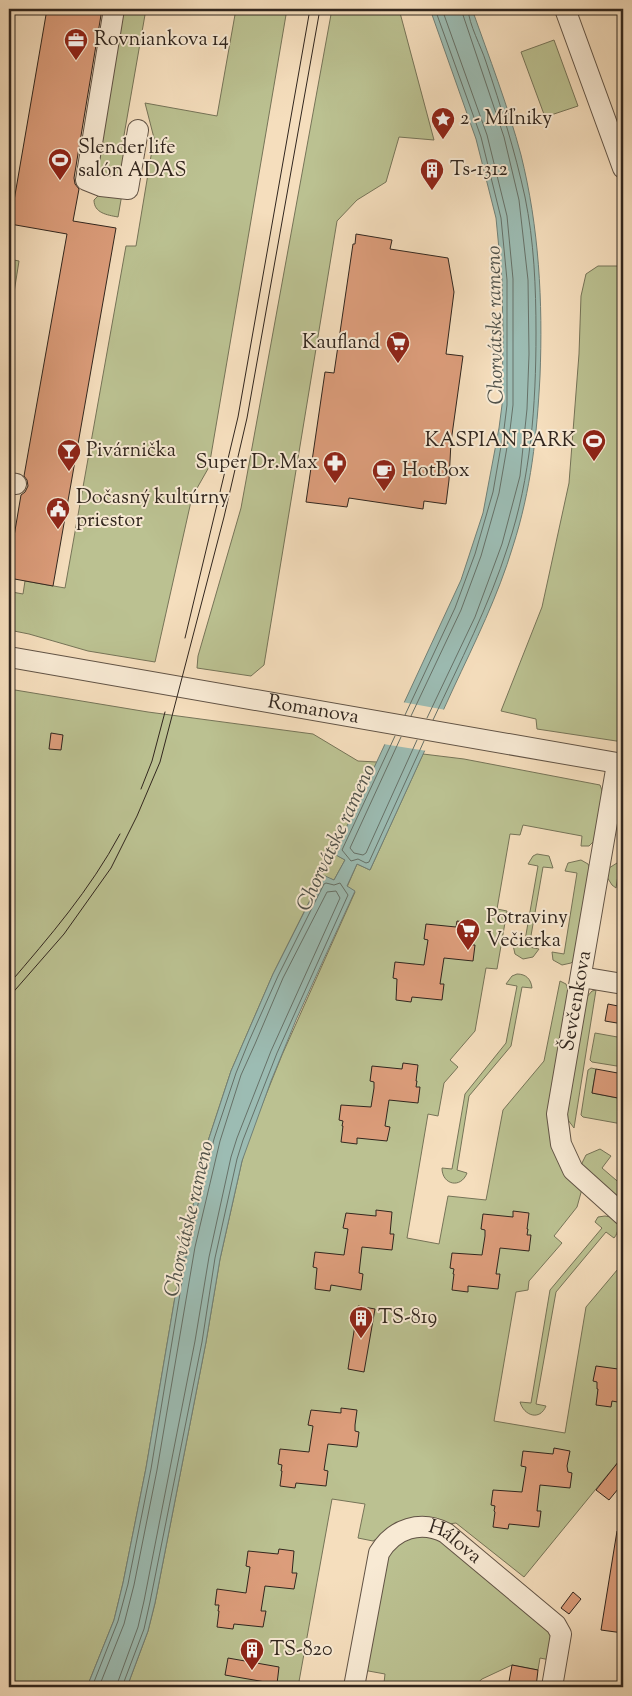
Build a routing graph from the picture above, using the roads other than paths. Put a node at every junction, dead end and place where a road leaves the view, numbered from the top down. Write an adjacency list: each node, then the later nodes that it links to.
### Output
1 (114, 9): 3 (street)
2 (565, 9): 4 (street)
3 (138, 130)
4 (623, 168)
5 (9, 658): 6 (street, Romanova)
6 (620, 764): 7 (street, Ševčenkova)
7 (581, 977): 8 (street); 9 (street, Ševčenkova)
8 (623, 984)
9 (623, 1215)
10 (354, 1687): 11 (street, Hálova)
11 (552, 1687)

